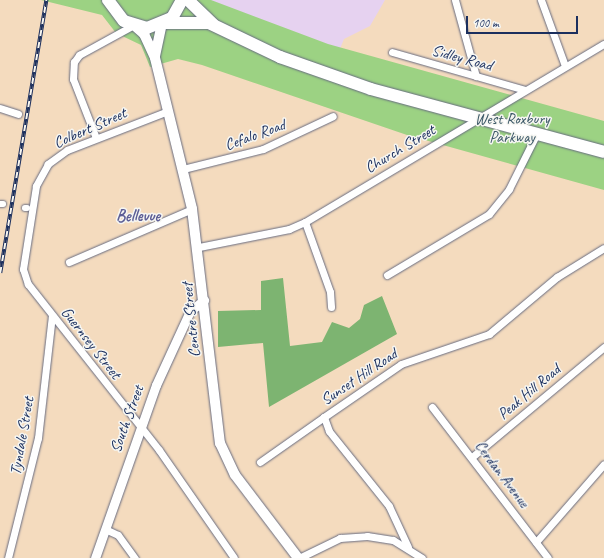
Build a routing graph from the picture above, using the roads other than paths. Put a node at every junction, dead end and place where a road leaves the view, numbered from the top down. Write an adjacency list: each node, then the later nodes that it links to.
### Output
1 (108, 0): 8 (main road)
2 (182, 0): 6 (main road)
3 (188, 0): 7 (main road)
4 (455, 0): 13 (street)
5 (541, 0): 12 (street)
6 (163, 23): 7 (main road); 8 (main road); 11 (main road, Centre Street)
7 (213, 24): 19 (main road)
8 (134, 26): 11 (main road, Centre Street); 21 (street)
9 (604, 44): 12 (street, Church Street)
10 (392, 52): 13 (street, Sidley Road)
11 (155, 58): 16 (main road, Centre Street)
12 (565, 66): 14 (street, Church Street)
13 (476, 76): 14 (street, Sidley Road)
14 (525, 90): 19 (street, Church Street)
15 (0, 108): 17 (street)
16 (168, 111): 21 (street, Colbert Street); 23 (main road, Centre Street)
17 (18, 114)
18 (333, 116): 23 (street, Cefalo Road)
19 (478, 119): 20 (main road); 26 (street, Church Street)
20 (537, 133): 22 (main road); 30 (street)
21 (96, 138): 24 (street, Colbert Street)
22 (604, 152)
23 (183, 169): 25 (main road, Centre Street)
24 (36, 186): 33 (street, Guernsey Street)
25 (192, 209): 27 (main road, Centre Street); 29 (street)
26 (305, 222): 27 (street, Church Street); 32 (street)
27 (199, 247): 31 (main road, Centre Street)
28 (604, 248): 36 (street, Sunset Hill Road)
29 (69, 262)
30 (387, 275)
31 (204, 300): 37 (street, South Street); 48 (main road, Centre Street)
32 (331, 307)
33 (52, 316): 37 (street, Guernsey Street); 44 (street, Tyndale Street)
34 (604, 347): 38 (street, Peak Hill Road)
35 (432, 407): 38 (street, Cerdan Avenue)
36 (324, 417): 39 (street); 43 (street, Sunset Hill Road)
37 (140, 429): 41 (street, South Street); 47 (street, Guernsey Street)
38 (472, 457): 42 (street, Cerdan Avenue)
39 (260, 462)
40 (604, 464): 42 (street)
41 (105, 529): 45 (street, South Street); 46 (street)
42 (536, 542): 50 (street, Cerdan Avenue)
43 (408, 547): 48 (street); 49 (street)
44 (8, 558)
45 (96, 558)
46 (135, 558)
47 (234, 558)
48 (298, 558)
49 (422, 558)
50 (548, 558)

